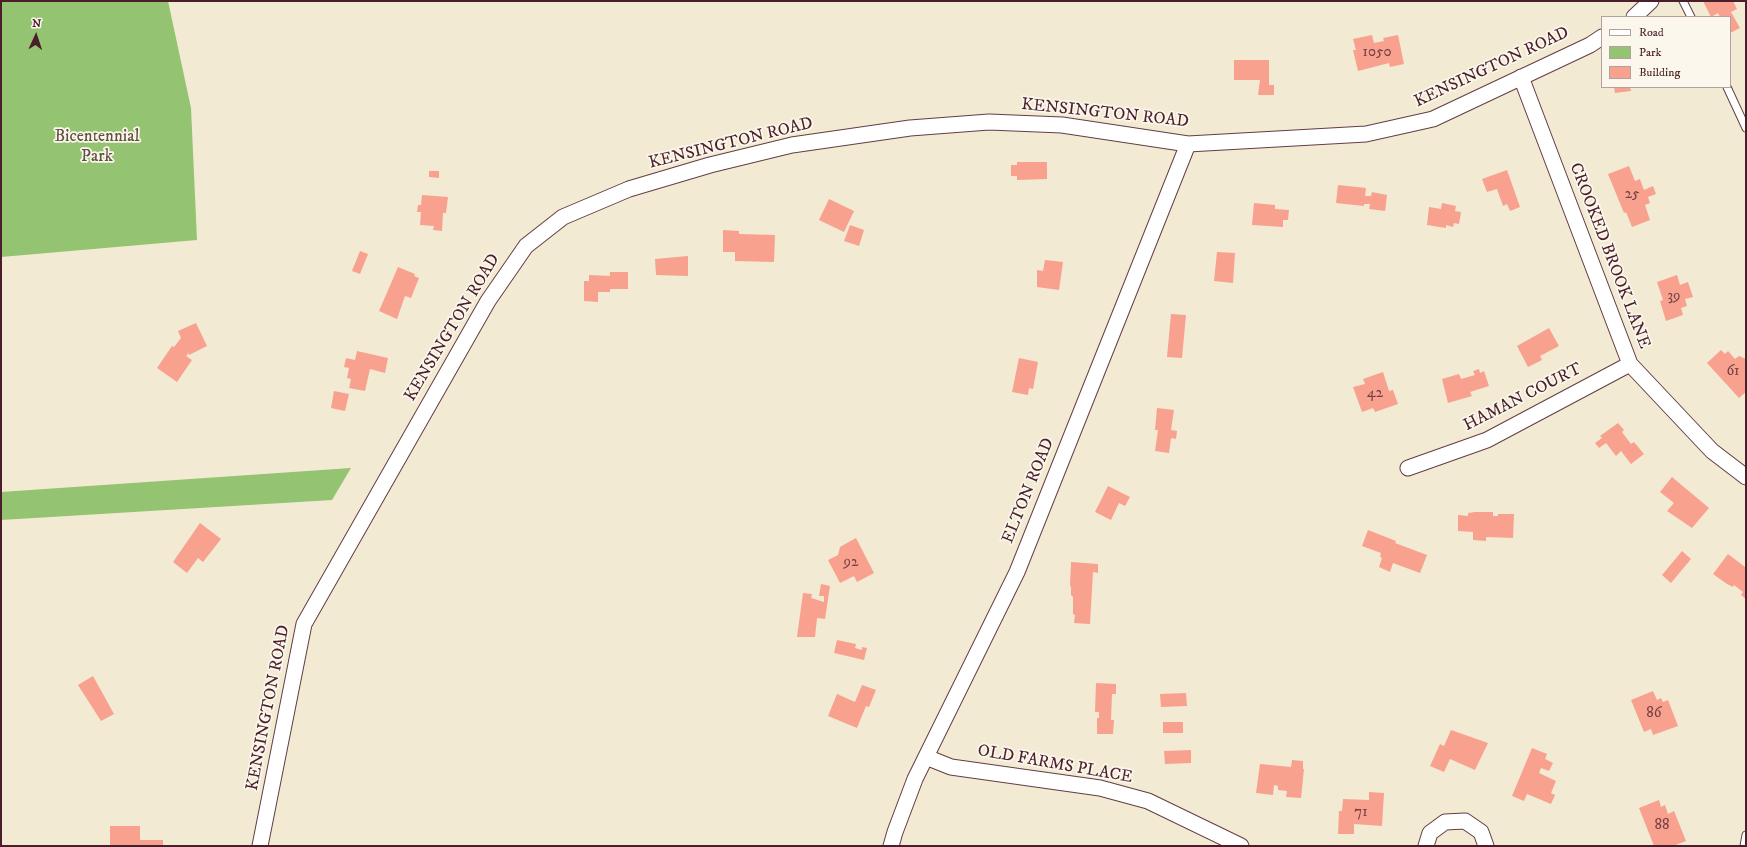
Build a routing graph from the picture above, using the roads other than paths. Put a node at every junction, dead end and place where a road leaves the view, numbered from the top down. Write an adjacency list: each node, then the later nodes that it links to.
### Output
1 (1651, 1): 3 (street)
2 (1683, 1): 4 (lane)
3 (1635, 16)
4 (1690, 16)
5 (1601, 38): 6 (street, KENSINGTON ROAD)
6 (1521, 76): 9 (street, KENSINGTON ROAD); 10 (street, CROOKED BROOK LANE)
7 (1727, 88): 8 (lane)
8 (1746, 128)
9 (1188, 144): 13 (street, ELTON ROAD); 15 (street, KENSINGTON ROAD)
10 (1630, 364): 11 (street, HAMAN COURT); 12 (street, CROOKED BROOK LANE)
11 (1408, 468)
12 (1746, 477)
13 (926, 757): 16 (street, ELTON ROAD); 17 (street, OLD FARMS PLACE)
14 (1746, 835): 20 (lane)
15 (260, 846)
16 (891, 846)
17 (1241, 846)
18 (1426, 846): 19 (street)
19 (1486, 846)
20 (1744, 846)

